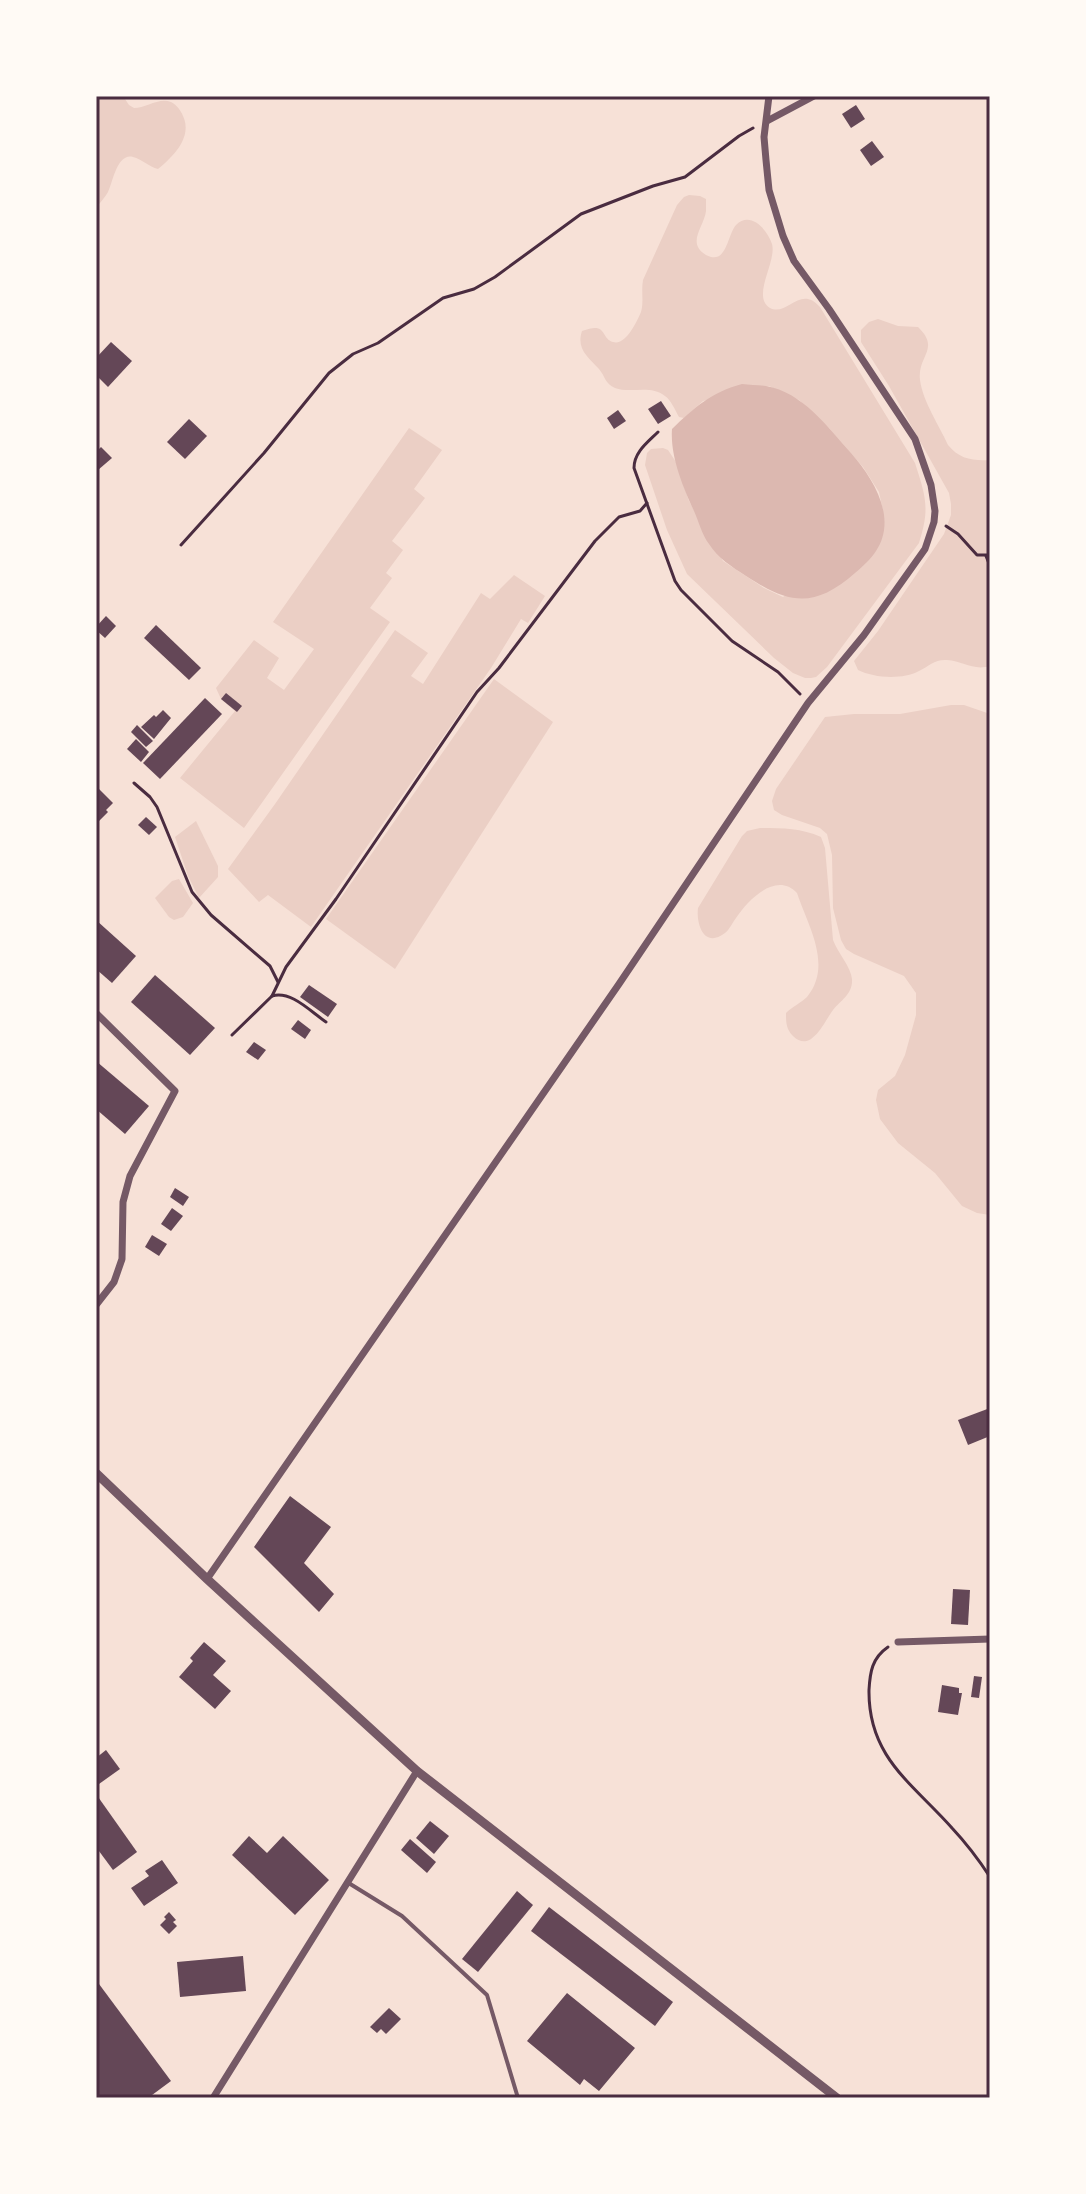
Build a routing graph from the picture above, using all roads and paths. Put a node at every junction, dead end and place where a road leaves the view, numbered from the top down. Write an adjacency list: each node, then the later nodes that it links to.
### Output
1 (769, 96): 3 (street)
2 (814, 96): 3 (street)
3 (767, 121): 6 (street); 7 (path)
4 (658, 432): 5 (path)
5 (647, 503): 10 (path); 12 (path)
6 (934, 522): 8 (path); 10 (street)
7 (181, 545)
8 (988, 556): 9 (path)
9 (990, 566)
10 (808, 703): 19 (street)
11 (134, 783): 12 (path)
12 (278, 982): 13 (path)
13 (272, 996): 15 (path); 16 (path)
14 (96, 1013): 17 (street)
15 (326, 1022)
16 (232, 1035)
17 (96, 1305)
18 (96, 1473): 19 (street)
19 (207, 1579): 22 (street)
20 (990, 1639): 21 (street)
21 (898, 1642): 23 (path)
22 (417, 1771): 24 (street); 27 (street)
23 (990, 1877)
24 (347, 1882): 25 (street); 26 (lane)
25 (213, 2098)
26 (518, 2098)
27 (837, 2098)

